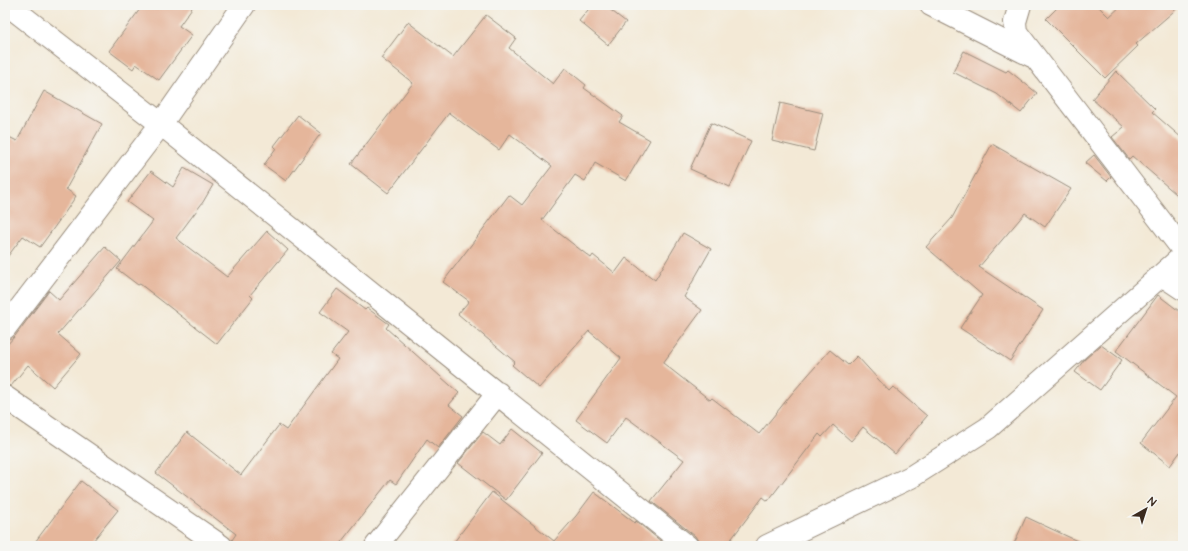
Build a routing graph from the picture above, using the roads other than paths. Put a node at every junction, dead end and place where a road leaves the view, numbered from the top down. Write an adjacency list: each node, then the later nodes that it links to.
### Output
1 (8, 5): 6 (street)
2 (244, 5): 6 (street)
3 (931, 5): 5 (street)
4 (1020, 5): 5 (street)
5 (1037, 59): 7 (street)
6 (161, 124): 11 (street); 12 (street)
7 (1183, 250)
8 (1183, 256): 9 (street)
9 (1162, 275): 10 (street); 17 (street)
10 (1183, 289)
11 (5, 328)
12 (498, 393): 15 (street); 16 (street)
13 (5, 397): 14 (street)
14 (221, 546)
15 (376, 546)
16 (687, 546)
17 (767, 546)

